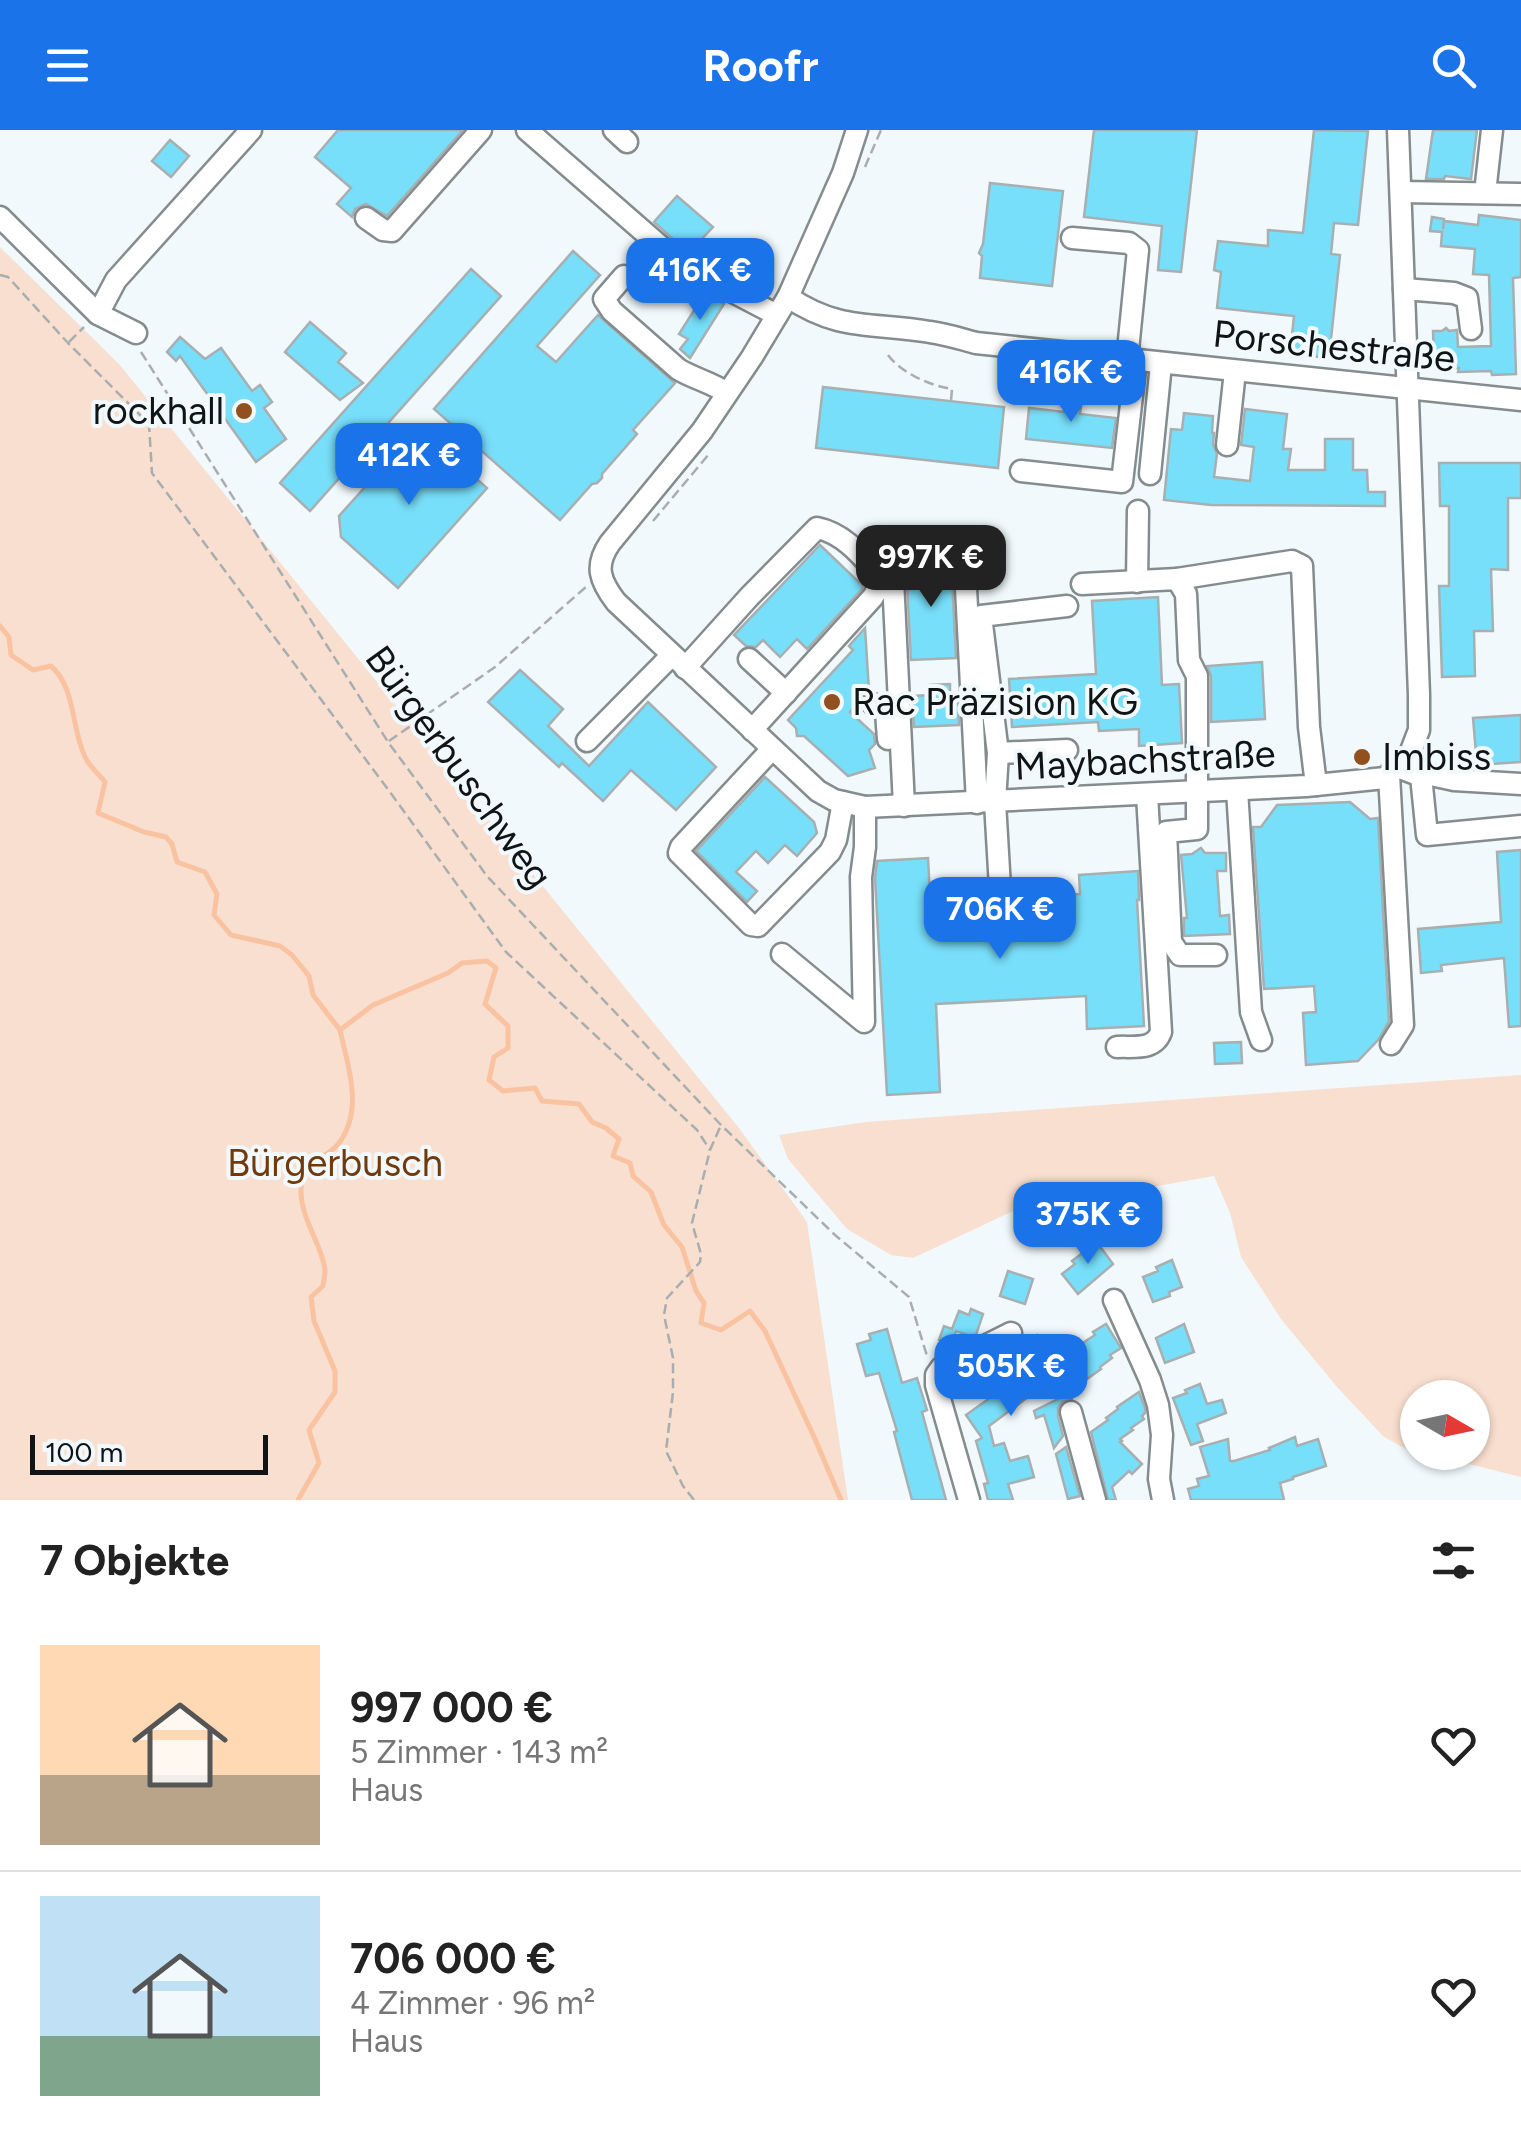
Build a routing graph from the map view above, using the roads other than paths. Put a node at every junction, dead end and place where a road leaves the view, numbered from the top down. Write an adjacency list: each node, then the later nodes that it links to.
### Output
1 (252, 130): 16 (street)
2 (480, 130): 11 (street)
3 (527, 130): 15 (street, Porschestraße)
4 (857, 130): 15 (street)
5 (1398, 130): 7 (street)
6 (1492, 130): 8 (street)
7 (1400, 192): 8 (street); 14 (street)
8 (1486, 194): 9 (street)
9 (1521, 194)
10 (0, 218): 16 (street)
11 (366, 218)
12 (1072, 238): 19 (street)
13 (624, 276): 23 (street)
14 (1404, 289): 17 (street); 22 (street)
15 (783, 306): 19 (street, Porschestraße); 23 (street)
16 (98, 314): 18 (street)
17 (1470, 329)
18 (136, 333)
19 (1132, 360): 20 (street, Porschestraße); 26 (street)
20 (1160, 364): 21 (street, Porschestraße); 27 (street)
21 (1235, 371): 22 (street, Porschestraße); 25 (street)
22 (1408, 389): 24 (street, Porschestraße); 42 (street)
23 (727, 394): 34 (street, Maybachstraße)
24 (1521, 400)
25 (1227, 445)
26 (1022, 471)
27 (1150, 474)
28 (1138, 511): 30 (street)
29 (1177, 579): 30 (street); 45 (street); 47 (street)
30 (1137, 582): 31 (street)
31 (1082, 584)
32 (1067, 606): 41 (street)
33 (749, 658): 35 (street)
34 (678, 662): 35 (street); 37 (street, Maybachstraße); 38 (street)
35 (786, 693): 37 (street)
36 (873, 704): 51 (street)
37 (752, 730): 39 (street, Maybachstraße)
38 (587, 741)
39 (772, 748): 49 (street, Maybachstraße); 49 (street)
40 (1067, 750): 41 (street)
41 (998, 753): 50 (street)
42 (1393, 771): 43 (street); 45 (street, Maybachstraße); 58 (street)
43 (1422, 776): 44 (street); 53 (street)
44 (1521, 784)
45 (1316, 785): 46 (street, Maybachstraße)
46 (1238, 790): 47 (street, Maybachstraße); 57 (street)
47 (1196, 792): 48 (street, Maybachstraße); 56 (street)
48 (1147, 794): 50 (street, Maybachstraße); 59 (street)
49 (843, 802): 52 (street, Maybachstraße)
50 (986, 803): 51 (street, Maybachstraße); 51 (street); 54 (street)
51 (898, 806): 52 (street, Maybachstraße)
52 (865, 807): 55 (street)
53 (1521, 826)
54 (1001, 906)
55 (782, 954)
56 (1216, 955)
57 (1261, 1040)
58 (1390, 1044)
59 (1118, 1047)
60 (1114, 1300): 65 (street)
61 (1011, 1334): 63 (street)
62 (1071, 1412): 64 (street)
63 (969, 1500)
64 (1095, 1500)
65 (1163, 1500)

